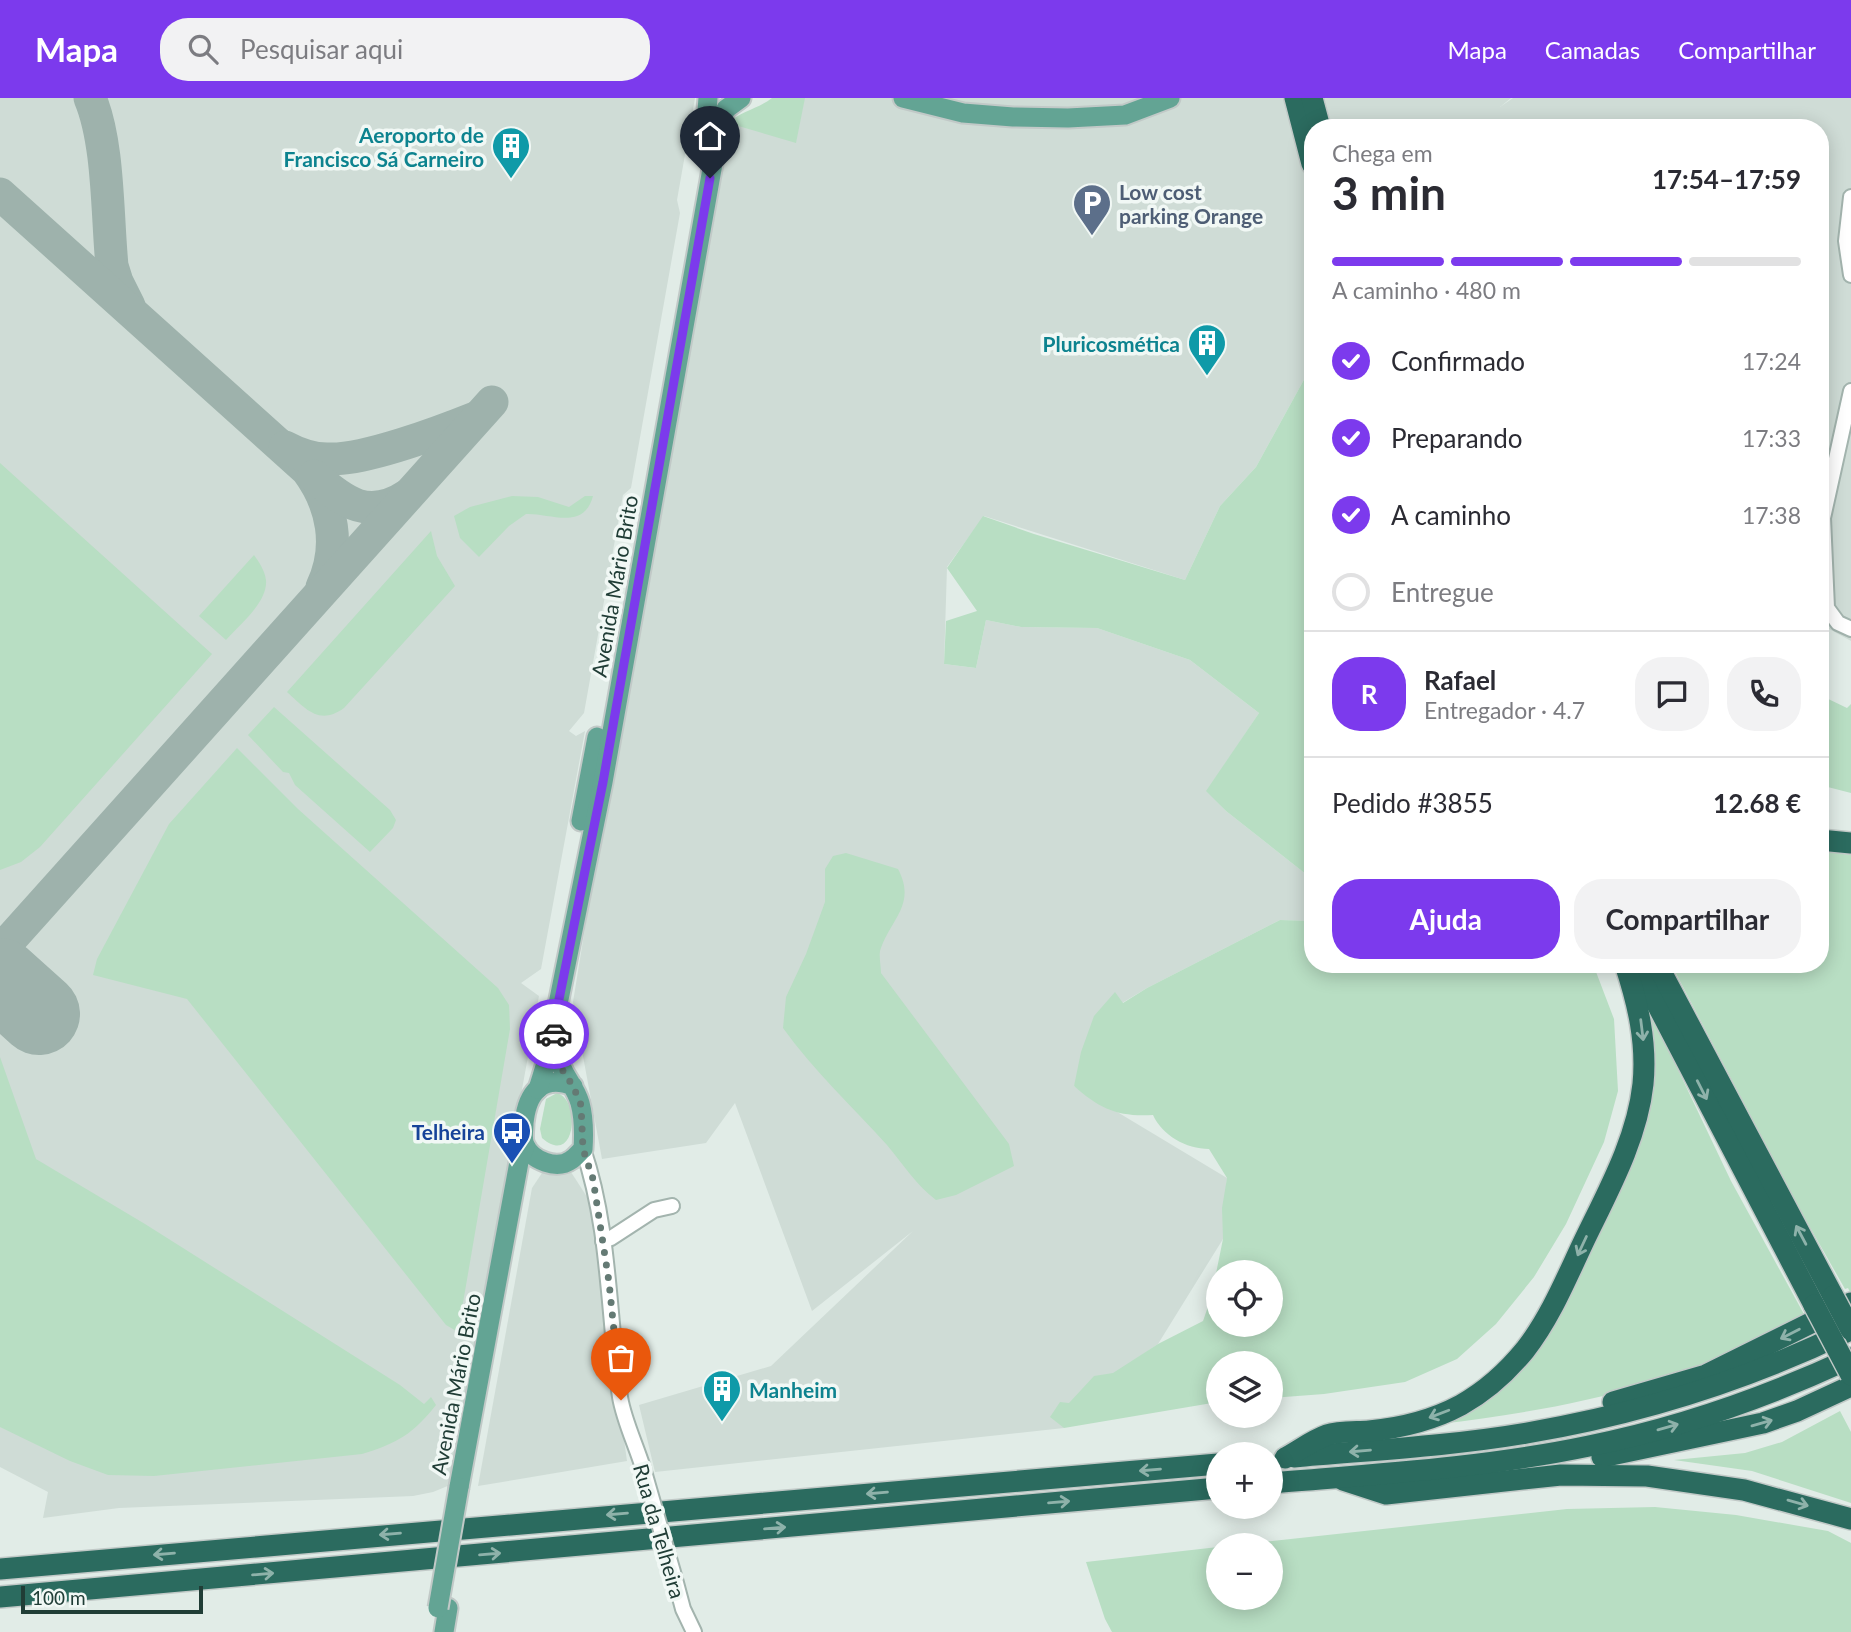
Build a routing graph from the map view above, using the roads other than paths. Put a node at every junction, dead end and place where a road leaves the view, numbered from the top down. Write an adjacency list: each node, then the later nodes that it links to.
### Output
1 (708, 98): 21 (main road, Avenida Mário Brito)
2 (741, 98): 20 (main road, Avenida Mário Brito)
3 (903, 98): 4 (main road)
4 (1170, 98)
5 (1295, 98): 8 (highway)
6 (1312, 98): 7 (highway)
7 (1318, 119)
8 (1304, 133)
9 (1851, 197): 10 (street)
10 (1851, 275)
11 (1851, 391): 12 (street)
12 (1829, 491)
13 (1829, 611): 14 (street)
14 (1851, 629)
15 (1829, 841): 16 (highway)
16 (1851, 844)
17 (1628, 973): 33 (highway, one-way to 33)
18 (1641, 973): 27 (highway, one-way to 27)
19 (1662, 973): 27 (highway, one-way to 19)
20 (573, 1086): 21 (main road); 23 (main road)
21 (538, 1088): 22 (main road)
22 (525, 1146): 24 (main road); 39 (main road, Avenida Mário Brito)
23 (577, 1155): 24 (main road); 26 (street, Rua da Telheira)
24 (547, 1163): 39 (main road, Avenida Mário Brito)
25 (672, 1206): 26 (street)
26 (603, 1241): 47 (street, Rua da Telheira, bridge)
27 (1833, 1301): 28 (highway, bridge); 30 (highway, bridge); 32 (highway, one-way to 32)
28 (1851, 1330): 32 (highway)
29 (1851, 1358): 36 (highway, one-way to 29)
30 (1851, 1375)
31 (1851, 1386): 36 (highway, one-way to 31)
32 (1525, 1433): 34 (highway, one-way to 34)
33 (1283, 1457)
34 (1283, 1459)
35 (1206, 1465): 42 (highway, one-way to 42)
36 (1359, 1475): 37 (highway)
37 (1336, 1477): 38 (highway); 41 (highway, one-way to 41)
38 (1283, 1482)
39 (464, 1488): 44 (main road, Avenida Mário Brito, bridge)
40 (1206, 1489): 43 (highway, one-way to 40)
41 (1851, 1519)
42 (0, 1569)
43 (0, 1597)
44 (443, 1608): 45 (main road, Avenida Mário Brito); 46 (main road, Avenida Mário Brito)
45 (434, 1632)
46 (444, 1632)
47 (694, 1632)

